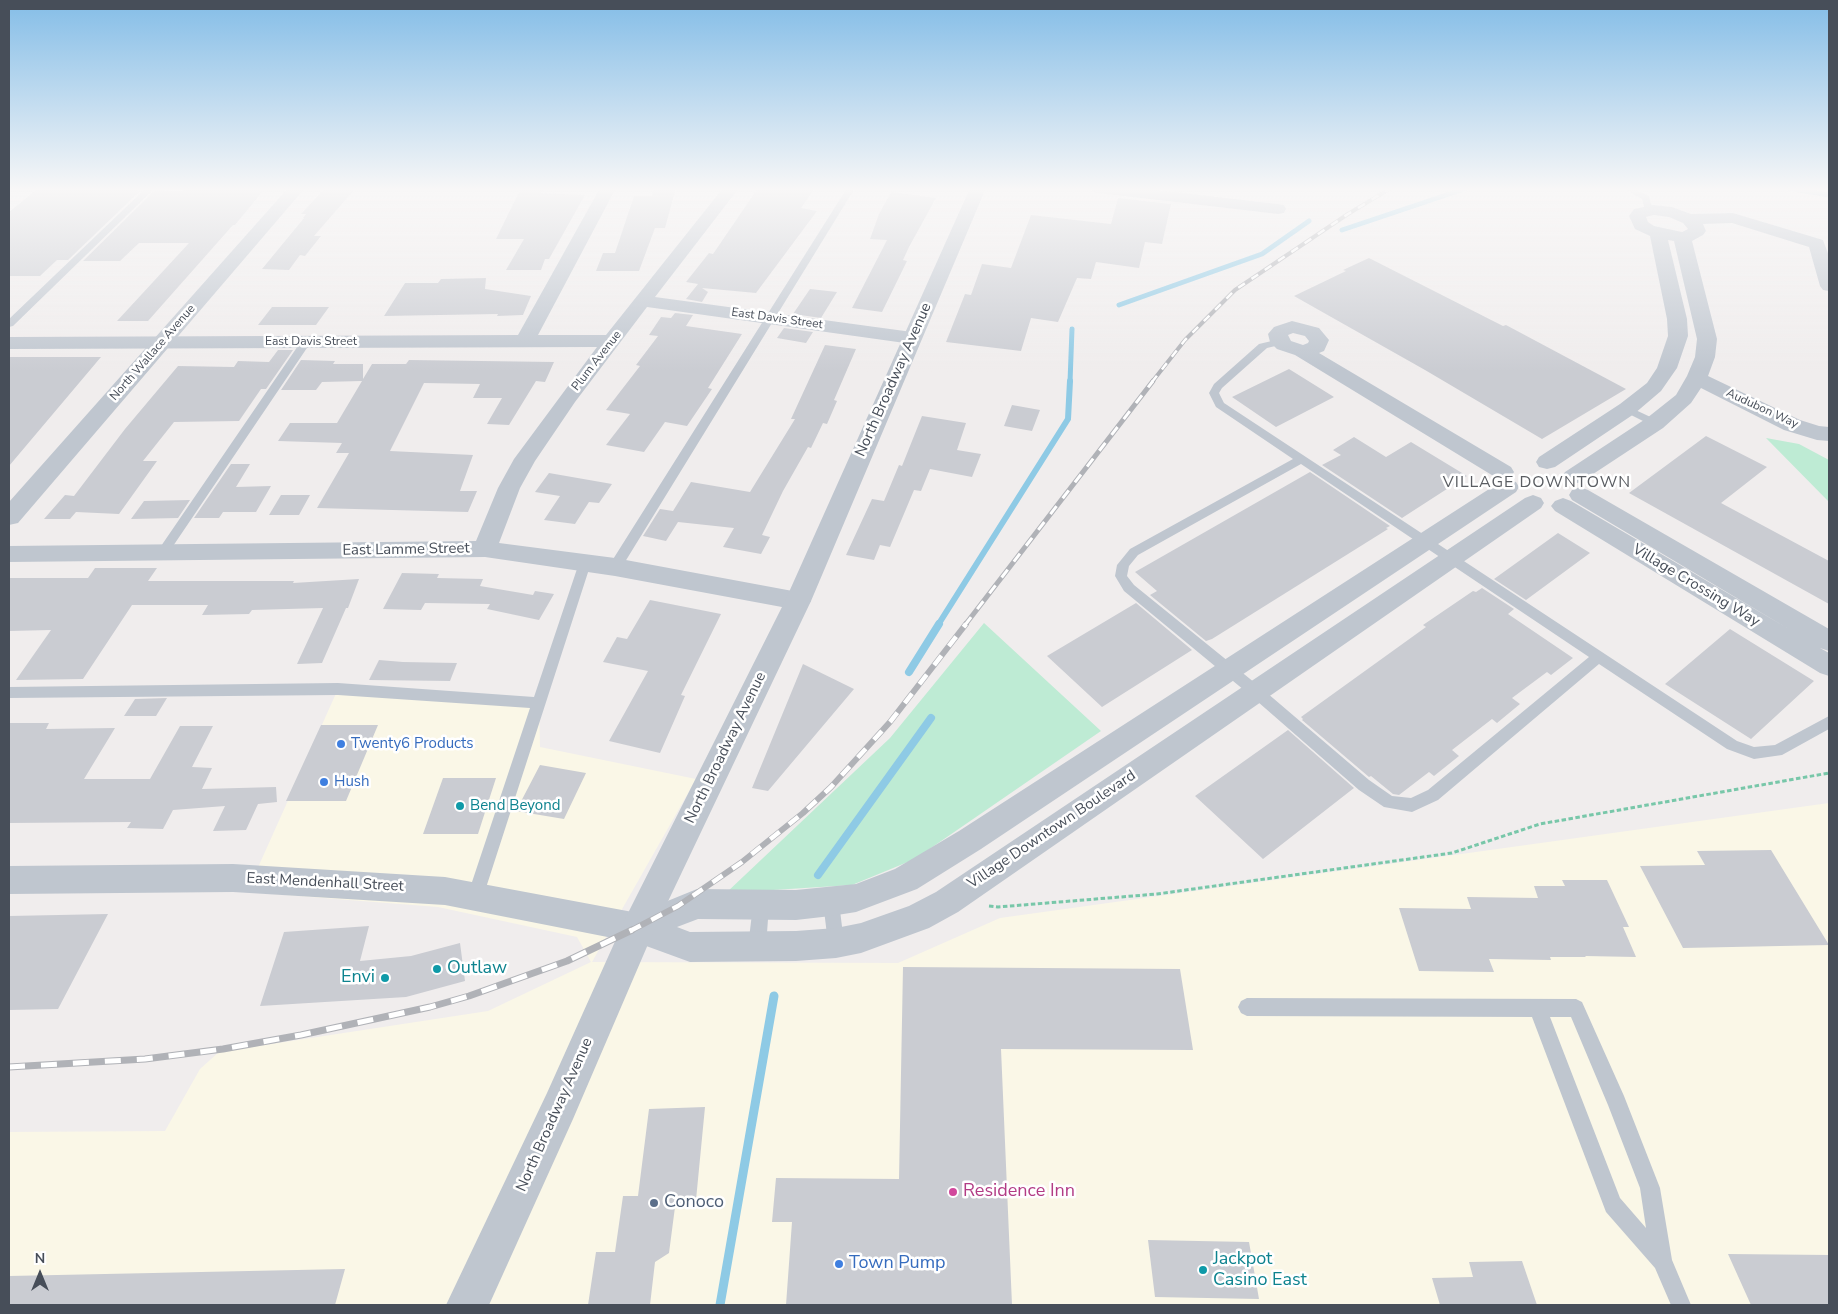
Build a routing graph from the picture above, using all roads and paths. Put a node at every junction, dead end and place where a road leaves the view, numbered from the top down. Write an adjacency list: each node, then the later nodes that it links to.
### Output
1 (87, 249): 14 (lane)
2 (244, 249): 21 (street, North Wallace Avenue)
3 (575, 249): 16 (street)
4 (683, 249): 11 (street, Plum Avenue)
5 (813, 249): 13 (lane)
6 (951, 249): 15 (street, North Broadway Avenue)
7 (1664, 249): 12 (street)
8 (1685, 249): 12 (street)
9 (1818, 249): 10 (street)
10 (1829, 286)
11 (643, 301): 13 (street, East Davis Street); 17 (street, Plum Avenue)
12 (1686, 302): 22 (street); 23 (street)
13 (770, 318): 15 (street, East Davis Street); 37 (lane)
14 (9, 324)
15 (912, 338): 38 (street, North Broadway Avenue)
16 (525, 341): 17 (street, East Davis Street); 18 (street, East Davis Street)
17 (613, 341): 32 (street, Plum Avenue)
18 (306, 342): 21 (street, East Davis Street); 33 (lane)
19 (1280, 342): 26 (lane); 27 (street)
20 (9, 343): 21 (street, East Davis Street)
21 (162, 343): 30 (street, North Wallace Avenue)
22 (1696, 378): 24 (street); 25 (street, Audubon Way)
23 (1627, 409): 24 (lane); 27 (street)
24 (1654, 423): 28 (street)
25 (1829, 434)
26 (1300, 460): 31 (lane); 42 (lane)
27 (1521, 468): 28 (street); 29 (street); 31 (street)
28 (1572, 493): 29 (street); 39 (street, Village Crossing Way); 41 (street, Village Crossing Way)
29 (1533, 503): 35 (street, Village Downtown Boulevard)
30 (9, 517)
31 (1425, 542): 35 (lane); 42 (street)
32 (485, 549): 33 (street, East Lamme Street); 36 (street, East Lamme Street)
33 (163, 552): 34 (street, East Lamme Street)
34 (9, 554)
35 (1452, 560): 40 (lane); 43 (street, Village Downtown Boulevard)
36 (585, 563): 37 (street, East Lamme Street); 45 (lane)
37 (615, 567): 38 (street, East Lamme Street)
38 (798, 601): 53 (street, North Broadway Avenue)
39 (1829, 641)
40 (1598, 657): 43 (lane); 46 (lane)
41 (1829, 666)
42 (1229, 671): 43 (lane); 50 (street)
43 (1255, 691): 54 (street, Village Downtown Boulevard)
44 (9, 694): 45 (lane)
45 (538, 703): 49 (lane)
46 (1829, 722)
47 (1829, 773): 52 (path)
48 (9, 880): 49 (street, East Mendenhall Street)
49 (475, 897): 53 (street, East Mendenhall Street)
50 (831, 902): 51 (street); 54 (lane)
51 (761, 905): 53 (street); 55 (lane)
52 (986, 905)
53 (638, 928): 55 (street, Village Downtown Boulevard); 59 (street, North Broadway Avenue)
54 (836, 943): 55 (street, Village Downtown Boulevard)
55 (757, 947)
56 (1247, 1007): 57 (lane)
57 (1538, 1008): 58 (lane); 58 (lane)
58 (1662, 1261): 60 (lane)
59 (467, 1305)
60 (1681, 1305)

